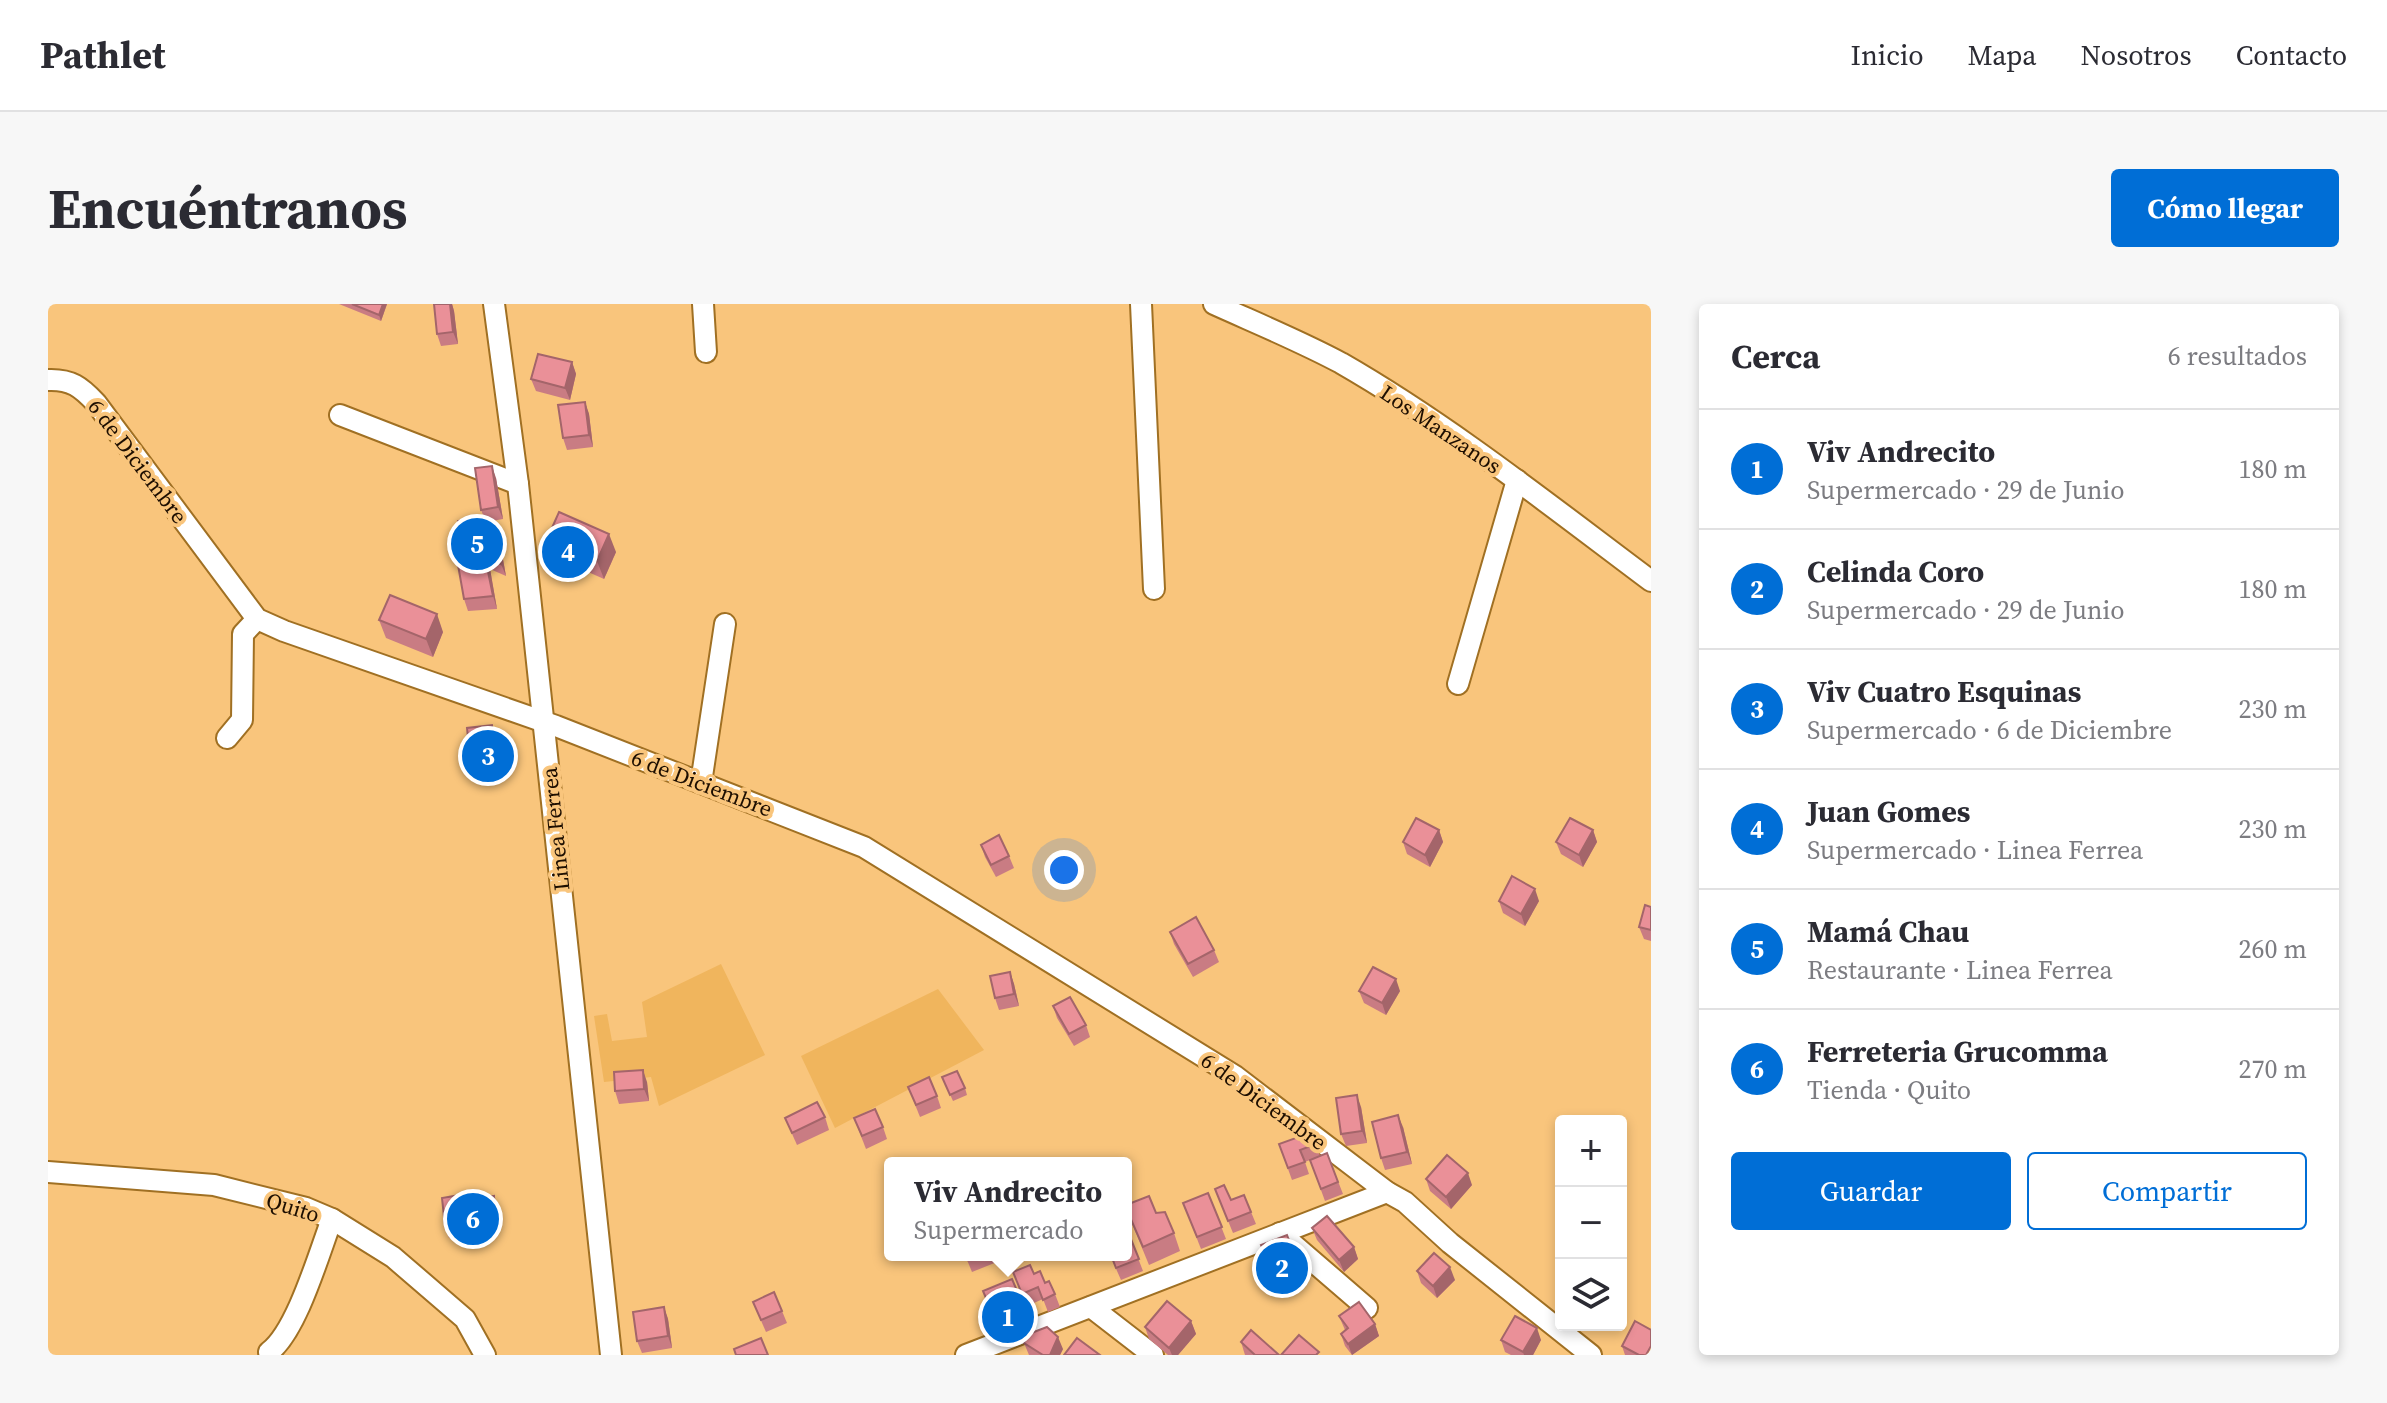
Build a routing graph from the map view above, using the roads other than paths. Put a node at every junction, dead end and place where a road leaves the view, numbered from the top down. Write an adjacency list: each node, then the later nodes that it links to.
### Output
1 (494, 304): 9 (street, Linea Ferrea)
2 (703, 304): 5 (street)
3 (1141, 304): 11 (street)
4 (1214, 304): 8 (street, Los Manzanos)
5 (706, 352)
6 (48, 380): 12 (street, 6 de Diciembre)
7 (340, 415): 9 (street)
8 (1517, 480): 10 (street, Los Manzanos); 14 (street)
9 (518, 484): 15 (street, Linea Ferrea)
10 (1651, 581)
11 (1154, 589)
12 (257, 619): 15 (street, 6 de Diciembre); 16 (street)
13 (725, 624): 17 (street)
14 (1458, 684)
15 (544, 722): 17 (street, 6 de Diciembre); 27 (street, Linea Ferrea)
16 (227, 738)
17 (701, 783): 19 (street, 6 de Diciembre)
18 (48, 1172): 20 (street, Quito)
19 (1387, 1192): 21 (street); 30 (street, 6 de Diciembre)
20 (332, 1219): 25 (street); 26 (street, Quito)
21 (1280, 1233): 22 (street); 23 (street)
22 (1091, 1307): 24 (street); 29 (street)
23 (1367, 1308)
24 (1001, 1350): 28 (street)
25 (269, 1352)
26 (485, 1355)
27 (611, 1355)
28 (966, 1355)
29 (1153, 1355)
30 (1591, 1355)

